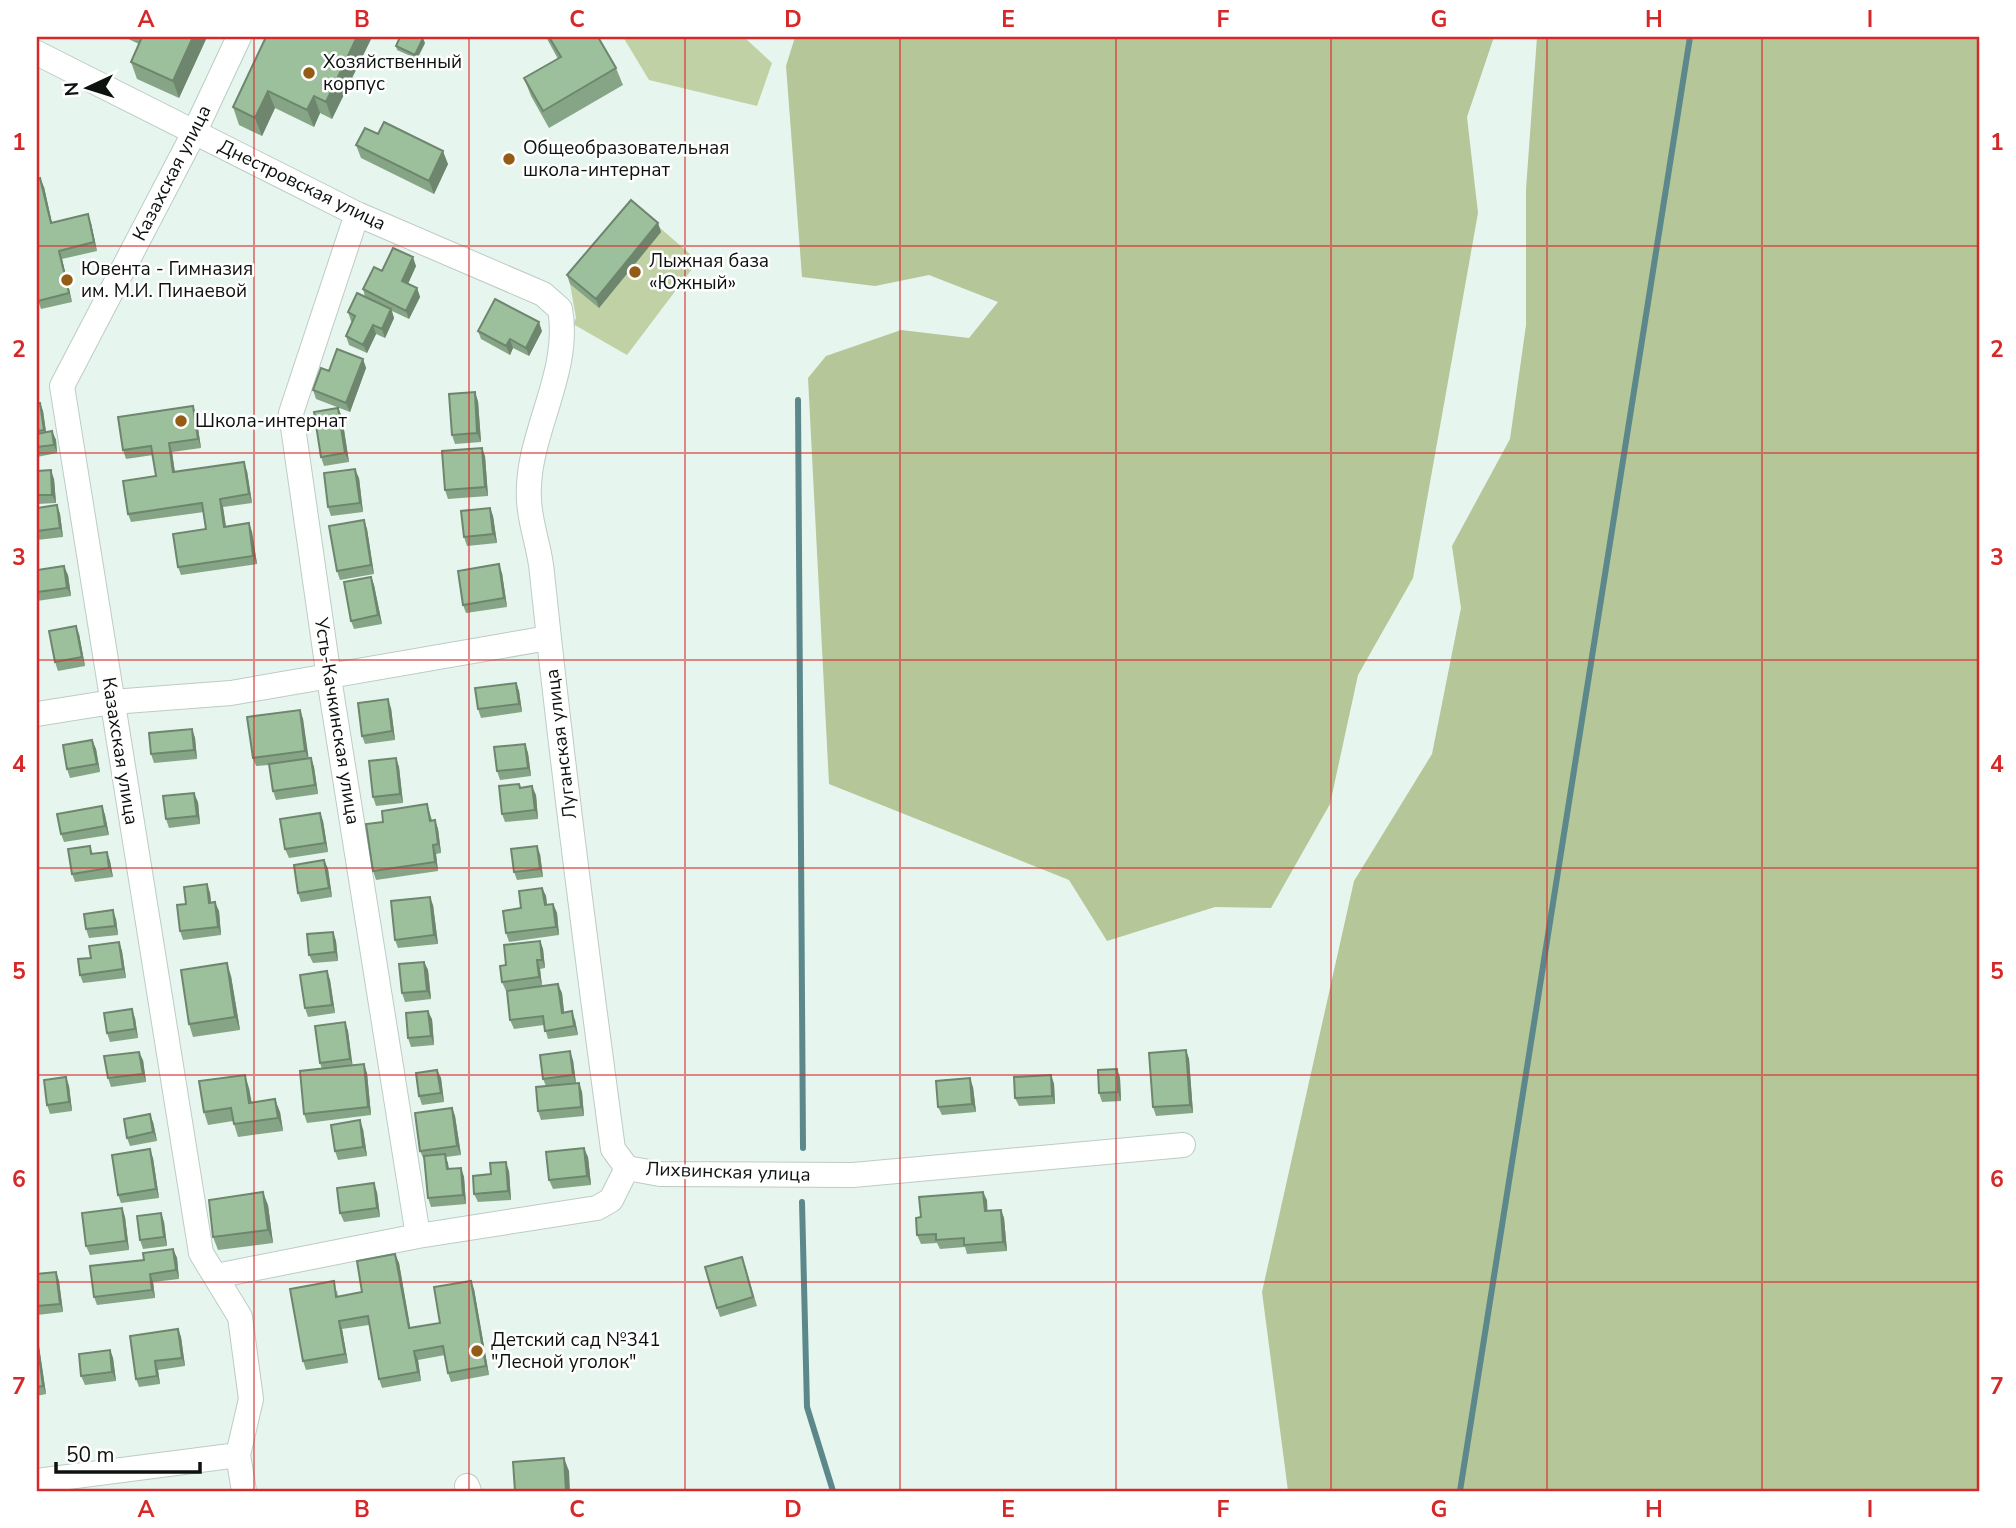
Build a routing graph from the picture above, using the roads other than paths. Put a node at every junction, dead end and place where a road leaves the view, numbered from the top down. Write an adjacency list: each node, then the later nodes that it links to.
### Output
1 (239, 37): 3 (street, Казахская улица)
2 (37, 53): 3 (street, Днестровская улица)
3 (194, 133): 4 (street, Днестровская улица); 8 (street, Казахская улица)
4 (358, 214): 5 (street, Днестровская улица); 7 (street, Усть-Качкинская улица)
5 (562, 317): 6 (street, Луганская улица)
6 (548, 638): 7 (street); 11 (street, Луганская улица)
7 (329, 678): 8 (street); 12 (street, Усть-Качкинская улица)
8 (113, 702): 9 (street); 13 (street, Казахская улица)
9 (37, 714)
10 (1183, 1145): 11 (street, Лихвинская улица)
11 (627, 1168): 12 (street, Лихвинская улица)
12 (418, 1236): 13 (street, Лихвинская улица)
13 (216, 1276): 14 (street, Казахская улица)
14 (239, 1455): 15 (street); 16 (street, Казахская улица)
15 (37, 1481)
16 (244, 1491)

